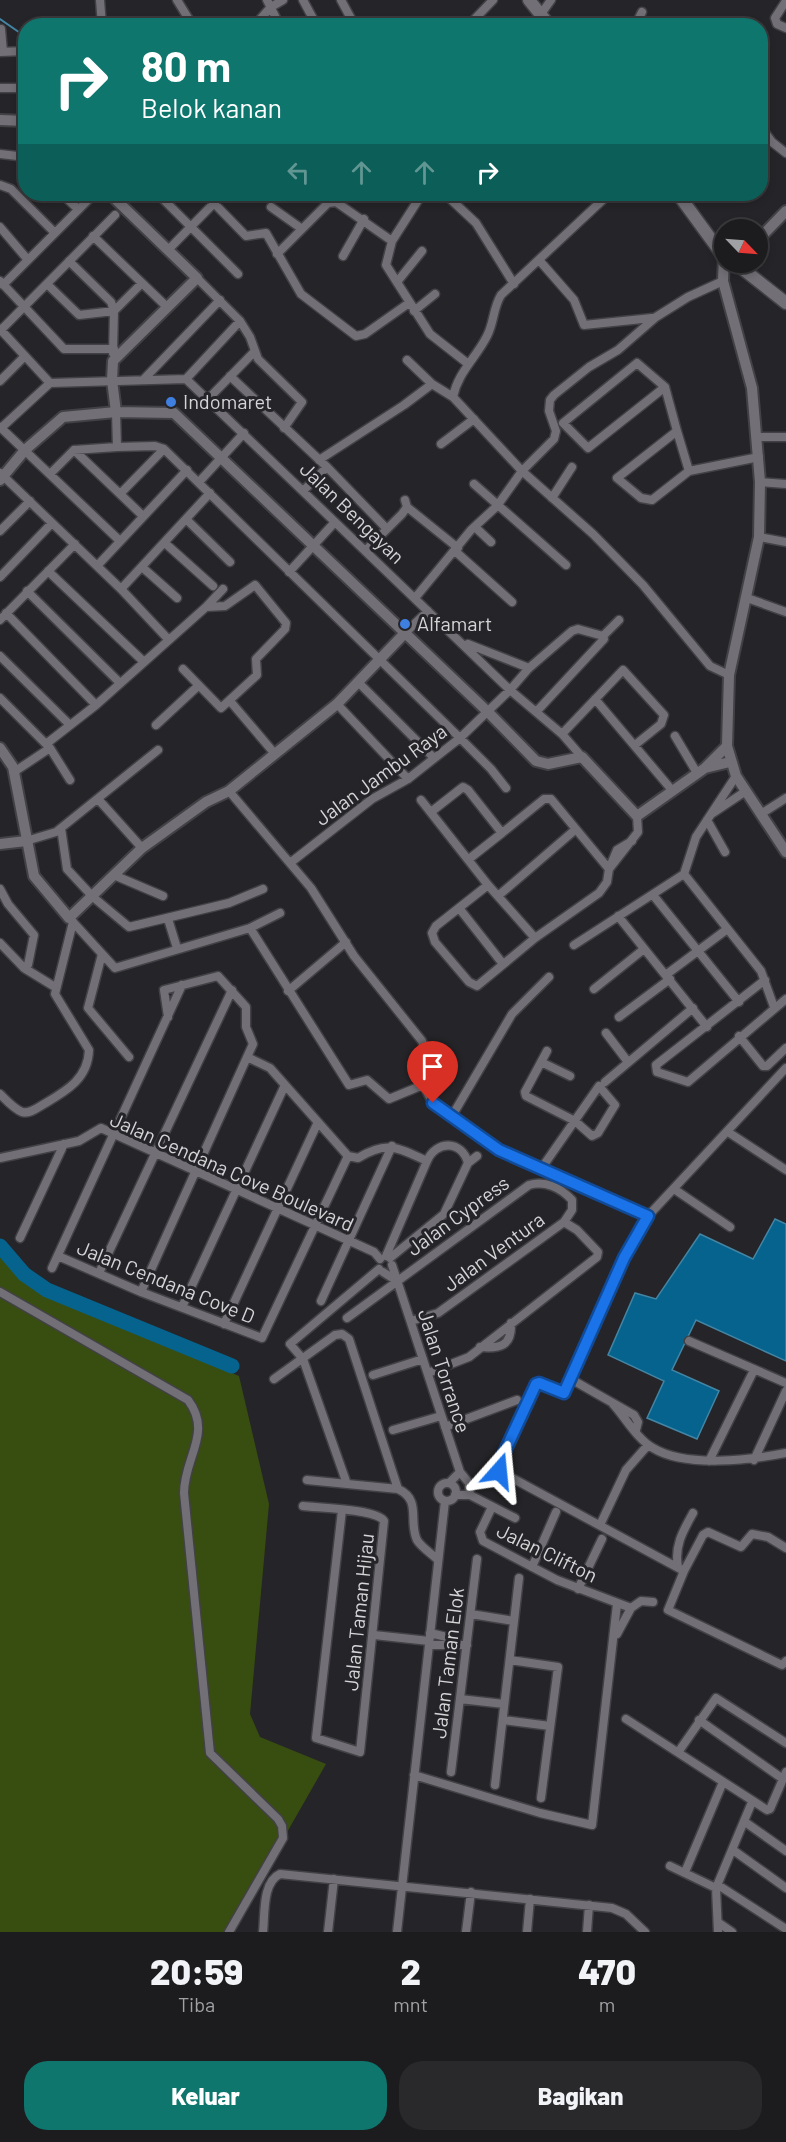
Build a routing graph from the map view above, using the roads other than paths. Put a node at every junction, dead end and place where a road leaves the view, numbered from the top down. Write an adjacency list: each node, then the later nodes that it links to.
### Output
1 (100, 0): 13 (street)
2 (177, 0): 14 (street)
3 (284, 0): 10 (street)
4 (303, 0): 17 (street)
5 (341, 0): 18 (street)
6 (493, 0): 19 (street)
7 (528, 0): 12 (main road)
8 (551, 0): 12 (street)
9 (786, 1): 22 (street)
10 (269, 4): 15 (street); 16 (street)
11 (642, 12): 21 (street)
12 (541, 14): 20 (main road)
13 (101, 18)
14 (188, 18)
15 (259, 18)
16 (276, 18)
17 (313, 18)
18 (351, 18)
19 (476, 18)
20 (544, 18)
21 (639, 18)
22 (786, 28)
23 (1, 29): 25 (street)
24 (18, 51): 25 (street)
25 (1, 52)
26 (0, 88): 27 (street)
27 (18, 88)
28 (0, 120): 29 (street)
29 (18, 121)
30 (768, 137): 31 (street)
31 (786, 153)
32 (0, 154): 33 (street)
33 (18, 156)
34 (0, 185): 35 (street)
35 (18, 196)
36 (23, 201): 55 (street)
37 (69, 201): 47 (street)
38 (87, 201): 47 (street)
39 (118, 201): 59 (street)
40 (166, 201): 51 (street)
41 (418, 201): 57 (street)
42 (452, 201): 75 (street)
43 (602, 201): 64 (street)
44 (683, 201): 58 (main road)
45 (214, 202): 51 (street); 61 (street)
46 (271, 207): 53 (street)
47 (78, 209): 55 (street)
48 (786, 211): 54 (street)
49 (115, 215): 56 (street)
50 (364, 219): 53 (street); 57 (street); 62 (street)
51 (192, 225): 59 (street); 68 (street)
52 (0, 227): 63 (street)
53 (302, 229): 61 (street)
54 (768, 230)
55 (54, 232): 63 (street)
56 (93, 236): 65 (street); 73 (street)
57 (392, 241): 71 (street)
58 (714, 243)
59 (169, 249): 69 (street)
60 (422, 251): 71 (street)
61 (277, 254): 78 (street)
62 (343, 256)
63 (28, 260): 72 (street)
64 (539, 260): 75 (street); 84 (street)
65 (69, 261): 74 (street); 82 (street)
66 (723, 273): 70 (street)
67 (748, 273): 79 (main road)
68 (238, 274)
69 (197, 278): 77 (street); 80 (street)
70 (723, 281): 84 (street); 109 (street)
71 (397, 282): 78 (street)
72 (2, 283): 81 (street)
73 (142, 283): 80 (street); 82 (street)
74 (47, 284): 81 (street); 82 (street)
75 (513, 284): 92 (street)
76 (435, 294): 83 (street)
77 (220, 300): 85 (street); 96 (street)
78 (409, 303): 83 (street)
79 (786, 303)
80 (166, 306): 91 (street)
81 (26, 307): 86 (street); 87 (street)
82 (114, 311): 87 (street)
83 (414, 311): 92 (street)
84 (656, 317): 122 (street)
85 (240, 321): 88 (street); 94 (street)
86 (0, 330): 89 (street)
87 (114, 349): 91 (street)
88 (254, 352): 93 (street); 106 (street)
89 (25, 356): 97 (street); 98 (street)
90 (407, 360): 99 (street)
91 (113, 361): 95 (street)
92 (467, 363): 102 (street)
93 (230, 376): 101 (street); 106 (street)
94 (186, 379): 96 (street); 101 (street, Jalan Bengayan)
95 (112, 380): 96 (street); 98 (street); 103 (street)
96 (144, 380)
97 (0, 381)
98 (50, 383): 105 (street)
99 (432, 384): 102 (street); 118 (street)
100 (665, 387): 100 (street); 107 (street)
101 (209, 398): 108 (street, Jalan Bengayan)
102 (453, 398): 104 (street)
103 (116, 412): 112 (street); 114 (street); 117 (street)
104 (474, 419): 111 (street); 122 (street)
105 (1, 428): 114 (street)
106 (284, 428): 118 (street)
107 (677, 431): 123 (street); 123 (street)
108 (244, 433): 117 (street); 130 (street, Jalan Bengayan)
109 (757, 437): 110 (street); 116 (street)
110 (786, 437)
111 (441, 444)
112 (117, 447): 113 (street); 115 (street)
113 (164, 449): 121 (street); 132 (street)
114 (26, 450): 124 (street); 125 (street)
115 (74, 450): 124 (street); 132 (street)
116 (759, 457): 123 (street); 127 (street)
117 (222, 458): 126 (street); 149 (street)
118 (319, 460): 119 (street)
119 (327, 467): 130 (street); 141 (street)
120 (572, 467): 133 (street)
121 (187, 470): 126 (street); 136 (street)
122 (522, 471): 133 (street); 135 (street)
123 (689, 471)
124 (50, 474): 144 (street)
125 (1, 477): 134 (street)
126 (199, 482): 131 (street)
127 (760, 483): 129 (street); 143 (street)
128 (474, 484): 135 (street)
129 (786, 484)
130 (303, 491): 138 (street, Jalan Bengayan)
131 (210, 493): 137 (street); 157 (street)
132 (120, 494): 136 (street)
133 (552, 498): 181 (street)
134 (30, 501): 139 (street); 142 (street)
135 (497, 506): 140 (street); 154 (street)
136 (143, 516): 144 (street)
137 (187, 520): 147 (street); 152 (street)
138 (335, 522): 149 (street); 151 (street, Jalan Bengayan)
139 (52, 523): 148 (street); 158 (street)
140 (475, 527): 145 (street); 150 (street)
141 (387, 529): 150 (street); 151 (street)
142 (0, 531)
143 (759, 537): 146 (street); 165 (street)
144 (120, 541): 153 (street)
145 (490, 542)
146 (786, 542)
147 (165, 543): 155 (street); 159 (street)
148 (75, 544): 153 (street); 156 (street)
149 (312, 546): 157 (street); 172 (street)
150 (456, 549): 164 (street); 166 (street)
151 (365, 551): 164 (street, Jalan Bengayan)
152 (230, 562)
153 (97, 566): 160 (street)
154 (566, 566)
155 (142, 567): 160 (street); 163 (street)
156 (48, 571): 162 (street); 178 (street)
157 (289, 572): 177 (street)
158 (0, 577)
159 (213, 586)
160 (121, 589): 174 (street)
161 (223, 589): 167 (street)
162 (27, 591): 170 (street); 182 (street)
163 (177, 598)
164 (415, 598): 168 (street, Jalan Bengayan)
165 (747, 598): 169 (street); 181 (street)
166 (512, 602)
167 (206, 607): 174 (street); 188 (street)
168 (428, 611): 172 (street); 175 (street, Jalan Bengayan)
169 (786, 612)
170 (3, 616): 190 (street)
171 (619, 620): 173 (street)
172 (404, 634): 177 (street); 192 (street)
173 (603, 636): 179 (street, Jalan Jambu Raya); 191 (street)
174 (168, 639): 178 (street)
175 (463, 642): 179 (street); 185 (street, Jalan Bengayan)
176 (0, 656): 193 (street)
177 (380, 659): 183 (street); 197 (street)
178 (143, 661): 182 (street)
179 (528, 668): 185 (street, Jalan Jambu Raya)
180 (183, 669): 184 (street)
181 (729, 675): 200 (street)
182 (120, 683): 190 (street)
183 (359, 683): 189 (street); 205 (street)
184 (198, 686): 188 (street); 194 (street)
185 (510, 690): 191 (street, Jalan Bengayan); 192 (street, Jalan Jambu Raya)
186 (0, 698): 199 (street)
187 (595, 699): 195 (street); 198 (street); 198 (street)
188 (230, 701): 203 (street)
189 (337, 704): 203 (street); 210 (street)
190 (96, 705): 193 (street)
191 (537, 711): 195 (street, Jalan Bengayan)
192 (488, 712): 197 (street, Jalan Jambu Raya); 204 (street)
193 (70, 725): 199 (street)
194 (156, 725)
195 (562, 734): 204 (street, Jalan Bengayan)
196 (675, 736): 207 (street)
197 (460, 738): 205 (street, Jalan Jambu Raya); 212 (street)
198 (635, 745): 213 (street)
199 (48, 746): 208 (street); 211 (street)
200 (727, 746): 206 (street); 207 (street)
201 (0, 748): 208 (street)
202 (158, 750): 217 (street)
203 (275, 754): 214 (street)
204 (582, 757): 221 (street, Jalan Bengayan)
205 (434, 758): 210 (street, Jalan Jambu Raya)
206 (730, 762): 207 (street); 209 (street)
207 (701, 770): 213 (street)
208 (14, 772): 226 (street)
209 (736, 776): 215 (street); 222 (street)
210 (408, 779): 232 (street, Jalan Jambu Raya)
211 (70, 780)
212 (506, 788)
213 (671, 789): 221 (street)
214 (229, 791): 228 (street); 232 (street)
215 (746, 791): 220 (street); 222 (street)
216 (786, 798): 220 (street)
217 (98, 799): 223 (street); 228 (street)
218 (421, 800): 219 (street)
219 (431, 812): 225 (street); 231 (street)
220 (761, 814): 230 (street)
221 (637, 816): 233 (street)
222 (709, 818): 229 (street); 234 (street)
223 (61, 828): 226 (street); 242 (street)
224 (576, 829): 225 (street); 233 (street); 241 (street)
225 (502, 833): 231 (street)
226 (26, 841): 227 (street); 247 (street)
227 (0, 844)
228 (142, 848): 235 (street)
229 (725, 852)
230 (786, 852)
231 (469, 859): 236 (street)
232 (290, 863): 251 (street)
233 (609, 869): 250 (street)
234 (684, 874): 239 (street); 249 (street)
235 (116, 876): 240 (street); 242 (street)
236 (488, 885): 241 (street); 243 (street)
237 (0, 889): 259 (street)
238 (263, 890): 246 (street)
239 (653, 895): 245 (street); 256 (street)
240 (163, 896)
241 (498, 896): 250 (street)
242 (93, 897): 246 (street); 247 (street)
243 (459, 908): 258 (street); 258 (street)
244 (280, 913): 248 (street)
245 (618, 916): 253 (street); 255 (street)
246 (168, 919): 254 (street)
247 (71, 920): 257 (street); 264 (street)
248 (250, 928): 254 (street); 267 (street)
249 (726, 930): 256 (street); 262 (street)
250 (535, 938): 258 (street)
251 (346, 942): 267 (street); 286 (street)
252 (0, 943): 259 (street)
253 (574, 945)
254 (177, 948): 257 (street)
255 (644, 949): 260 (street); 265 (street)
256 (697, 952): 260 (street); 269 (street)
257 (102, 954): 279 (street)
258 (503, 964)
259 (24, 968): 264 (street)
260 (668, 976): 271 (street); 273 (street)
261 (549, 977): 289 (street)
262 (765, 980): 269 (street); 270 (street)
263 (182, 985): 266 (street); 272 (street); 272 (street)
264 (55, 987): 288 (street)
265 (594, 989)
266 (232, 990): 280 (street); 297 (street)
267 (288, 991): 286 (street)
268 (786, 999): 270 (street)
269 (739, 1002): 274 (street)
270 (774, 1007): 276 (street)
271 (693, 1008): 274 (street); 282 (street)
272 (168, 1017): 293 (street)
273 (619, 1017)
274 (707, 1027): 276 (street)
275 (606, 1033): 282 (street)
276 (739, 1036): 277 (street)
277 (786, 1048)
278 (547, 1051): 281 (street)
279 (129, 1056)
280 (247, 1057): 287 (street); 306 (street)
281 (541, 1062): 284 (street); 290 (street)
282 (627, 1062): 285 (street)
283 (786, 1068): 292 (street)
284 (570, 1076)
285 (605, 1082)
286 (423, 1084): 289 (street)
287 (285, 1085): 291 (street); 308 (street)
288 (0, 1094)
289 (452, 1116): 304 (street)
290 (575, 1121): 290 (street); 304 (street)
291 (318, 1122): 298 (street); 309 (street)
292 (728, 1132): 305 (street); 307 (street)
293 (114, 1134): 294 (street, Jalan Cendana Cove Boulevard); 297 (street, Jalan Cendana Cove Boulevard); 316 (street)
294 (64, 1144): 300 (street, Jalan Cendana Cove Boulevard); 314 (street)
295 (392, 1146): 296 (street); 301 (street); 302 (street)
296 (370, 1151): 298 (street); 302 (street)
297 (156, 1153): 306 (street, Jalan Cendana Cove Boulevard); 320 (street)
298 (348, 1156): 312 (street)
299 (477, 1156): 303 (street)
300 (0, 1158)
301 (427, 1161): 303 (street); 317 (street)
302 (384, 1163): 315 (street)
303 (468, 1163): 317 (street)
304 (541, 1169): 310 (street)
305 (786, 1170)
306 (196, 1171): 308 (street, Jalan Cendana Cove Boulevard); 323 (street)
307 (674, 1189): 310 (street); 313 (street)
308 (237, 1190): 309 (street, Jalan Cendana Cove Boulevard); 326 (street)
309 (278, 1208): 312 (street, Jalan Cendana Cove Boulevard); 329 (street)
310 (648, 1216): 363 (street)
311 (564, 1222): 321 (street, Jalan Cypress); 327 (street, Jalan Ventura); 328 (street)
312 (315, 1226): 315 (street, Jalan Cendana Cove Boulevard); 329 (street, Jalan Cendana Cove D)
313 (730, 1227)
314 (20, 1238)
315 (348, 1240): 317 (street, Jalan Cendana Cove Boulevard); 324 (street)
316 (58, 1256): 318 (street); 320 (street, Jalan Cendana Cove D)
317 (387, 1260): 319 (street); 319 (street); 321 (street, Jalan Torrance)
318 (52, 1268)
319 (381, 1271): 321 (street); 332 (street)
320 (99, 1273): 323 (street, Jalan Cendana Cove D)
321 (397, 1281): 325 (street, Jalan Cypress); 327 (street, Jalan Torrance)
322 (0, 1292): 412 (street)
323 (141, 1292): 326 (street, Jalan Cendana Cove D)
324 (321, 1301)
325 (345, 1303)
326 (182, 1307): 329 (street, Jalan Cendana Cove D)
327 (411, 1322): 333 (street, Jalan Torrance)
328 (511, 1323): 331 (street); 331 (street)
329 (224, 1324)
330 (689, 1341): 334 (street)
331 (480, 1347): 335 (street)
332 (303, 1359): 337 (street); 352 (street); 353 (street)
333 (423, 1359): 335 (street, Jalan Torrance); 336 (street)
334 (754, 1370): 339 (street); 348 (street)
335 (428, 1373): 342 (street, Jalan Torrance)
336 (373, 1375)
337 (274, 1379)
338 (576, 1382): 345 (street)
339 (786, 1383)
340 (786, 1391): 347 (street)
341 (517, 1400): 343 (street)
342 (441, 1416): 343 (street, Jalan Torrance); 344 (street)
343 (445, 1427): 349 (street, Jalan Torrance)
344 (393, 1430)
345 (648, 1445): 348 (street); 363 (street)
346 (786, 1453): 347 (street)
347 (754, 1460): 348 (street)
348 (709, 1461)
349 (460, 1472): 351 (street); 355 (street, Jalan Torrance)
350 (307, 1480): 352 (street)
351 (449, 1483): 354 (street); 356 (street)
352 (346, 1484): 353 (street)
353 (398, 1489): 367 (street)
354 (455, 1495): 355 (street); 356 (street)
355 (470, 1495): 358 (street, Jalan Clifton)
356 (445, 1501): 367 (street)
357 (303, 1506): 359 (street, Jalan Taman Hijau)
358 (492, 1507): 362 (street, Jalan Clifton); 368 (street, Jalan Clifton)
359 (342, 1510): 377 (street, Jalan Taman Hijau); 377 (street, Jalan Taman Hijau)
360 (556, 1512): 368 (street)
361 (693, 1513): 369 (street)
362 (515, 1518)
363 (600, 1525): 369 (street)
364 (602, 1539): 371 (street)
365 (786, 1548): 369 (street)
366 (477, 1559): 375 (street, Jalan Taman Elok)
367 (438, 1560): 379 (street)
368 (532, 1567): 371 (street, Jalan Clifton)
369 (681, 1569): 382 (street)
370 (519, 1578): 376 (street)
371 (578, 1589): 373 (street, Jalan Clifton)
372 (653, 1602): 374 (street)
373 (617, 1604): 374 (street, Jalan Clifton); 378 (street)
374 (632, 1608): 378 (street)
375 (471, 1614): 376 (street); 380 (street, Jalan Taman Elok)
376 (514, 1621): 381 (street)
377 (374, 1635): 379 (street)
378 (615, 1638): 393 (street)
379 (429, 1640): 380 (street); 393 (street)
380 (467, 1644): 383 (street, Jalan Taman Elok)
381 (510, 1660): 384 (street); 388 (street)
382 (786, 1661)
383 (460, 1699): 384 (street); 391 (street, Jalan Taman Elok)
384 (504, 1704): 386 (street)
385 (626, 1719): 390 (street)
386 (503, 1720): 388 (street); 395 (street)
387 (699, 1720): 389 (street); 390 (street); 392 (street)
388 (550, 1726): 396 (street)
389 (786, 1743)
390 (679, 1751): 394 (street)
391 (451, 1772)
392 (784, 1776): 397 (street)
393 (414, 1778): 404 (street)
394 (723, 1782): 397 (street); 402 (street)
395 (495, 1785)
396 (541, 1798)
397 (752, 1802): 398 (street)
398 (745, 1822): 399 (street); 400 (street)
399 (733, 1850): 405 (street); 406 (street)
400 (786, 1851)
401 (670, 1866): 402 (street)
402 (685, 1872): 405 (street)
403 (334, 1879): 404 (street); 413 (street); 414 (street)
404 (402, 1886): 407 (street); 415 (street)
405 (717, 1887): 410 (street); 411 (street)
406 (786, 1888)
407 (471, 1892): 408 (street); 416 (street)
408 (530, 1899): 409 (street); 417 (street)
409 (589, 1905): 418 (street); 419 (street)
410 (718, 1928): 420 (street)
411 (786, 1929)
412 (229, 1932)
413 (263, 1932)
414 (328, 1932)
415 (397, 1932)
416 (466, 1932)
417 (527, 1932)
418 (587, 1932)
419 (645, 1932)
420 (732, 1932)

